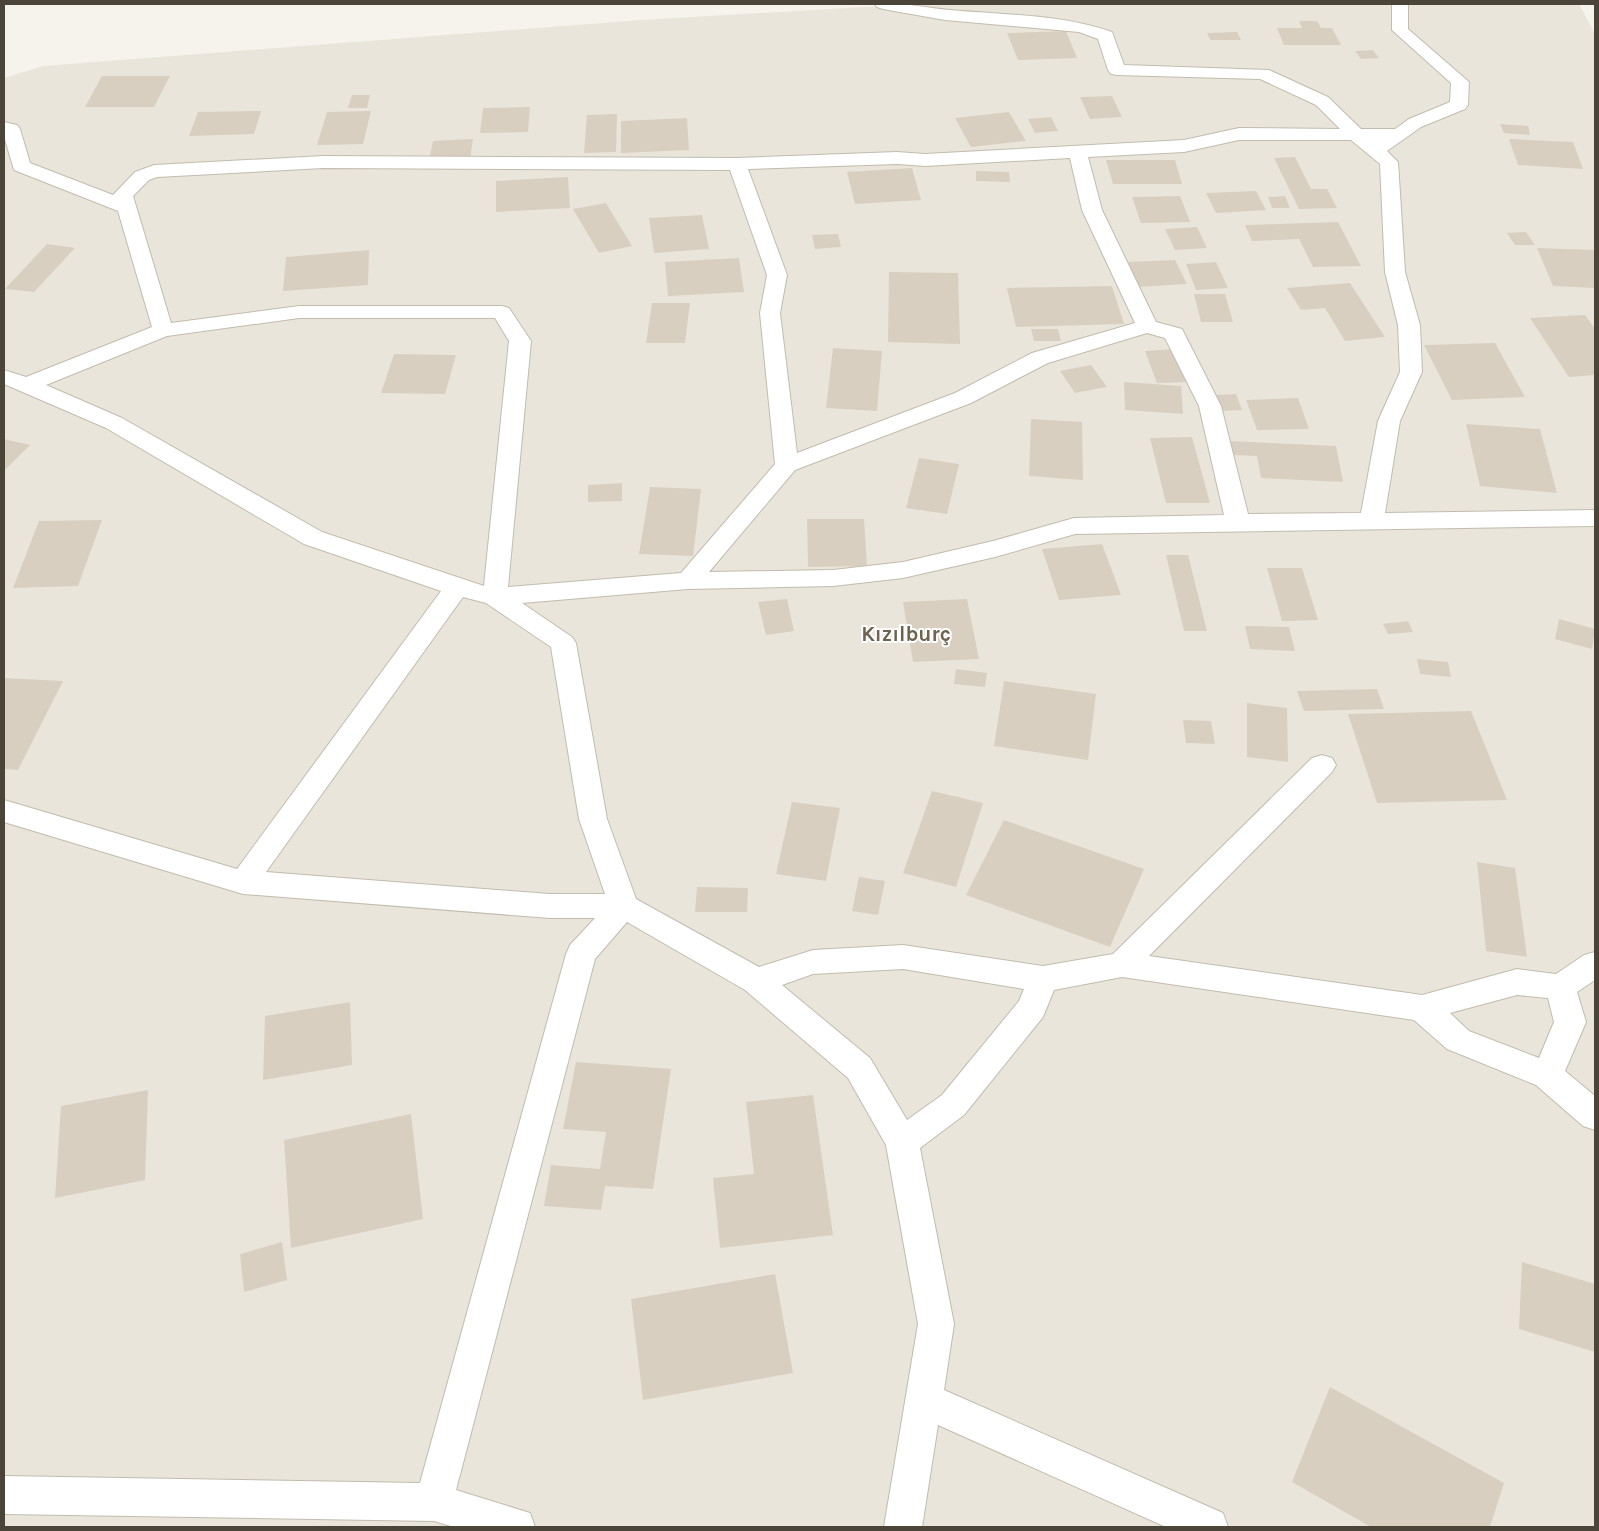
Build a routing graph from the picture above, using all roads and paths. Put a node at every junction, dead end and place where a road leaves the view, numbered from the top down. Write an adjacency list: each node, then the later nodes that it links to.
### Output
1 (883, 4): 4 (street)
2 (1400, 4): 7 (street)
3 (1072, 9): 4 (street)
4 (1082, 27): 6 (street)
5 (4, 127): 11 (street)
6 (1356, 135): 7 (street); 8 (street); 9 (street)
7 (1400, 135): 8 (street)
8 (1377, 152): 18 (street)
9 (1078, 153): 10 (street); 12 (street)
10 (737, 164): 11 (street); 16 (street)
11 (126, 207): 13 (street)
12 (1147, 326): 16 (street); 19 (street)
13 (163, 330): 15 (street); 22 (street)
14 (4, 377): 15 (street)
15 (27, 385): 21 (street)
16 (787, 465): 20 (street)
17 (1595, 518): 18 (street)
18 (1372, 521): 19 (street)
19 (1238, 522): 20 (street)
20 (688, 581): 22 (street)
21 (457, 587): 22 (street); 25 (street)
22 (495, 597): 26 (street)
23 (1322, 765): 28 (street)
24 (4, 811): 25 (street)
25 (243, 882): 26 (street)
26 (624, 906): 30 (street); 38 (street)
27 (1595, 964): 31 (street)
28 (1122, 965): 29 (street); 32 (street)
29 (1043, 979): 30 (street); 35 (street)
30 (756, 981): 35 (street)
31 (1560, 987): 32 (street); 33 (street)
32 (1422, 1008): 33 (street)
33 (1547, 1075): 34 (street)
34 (1595, 1116)
35 (902, 1142): 36 (street)
36 (924, 1400): 40 (street); 41 (street)
37 (4, 1495): 38 (street)
38 (434, 1502): 39 (street)
39 (516, 1527)
40 (903, 1527)
41 (1209, 1527)

